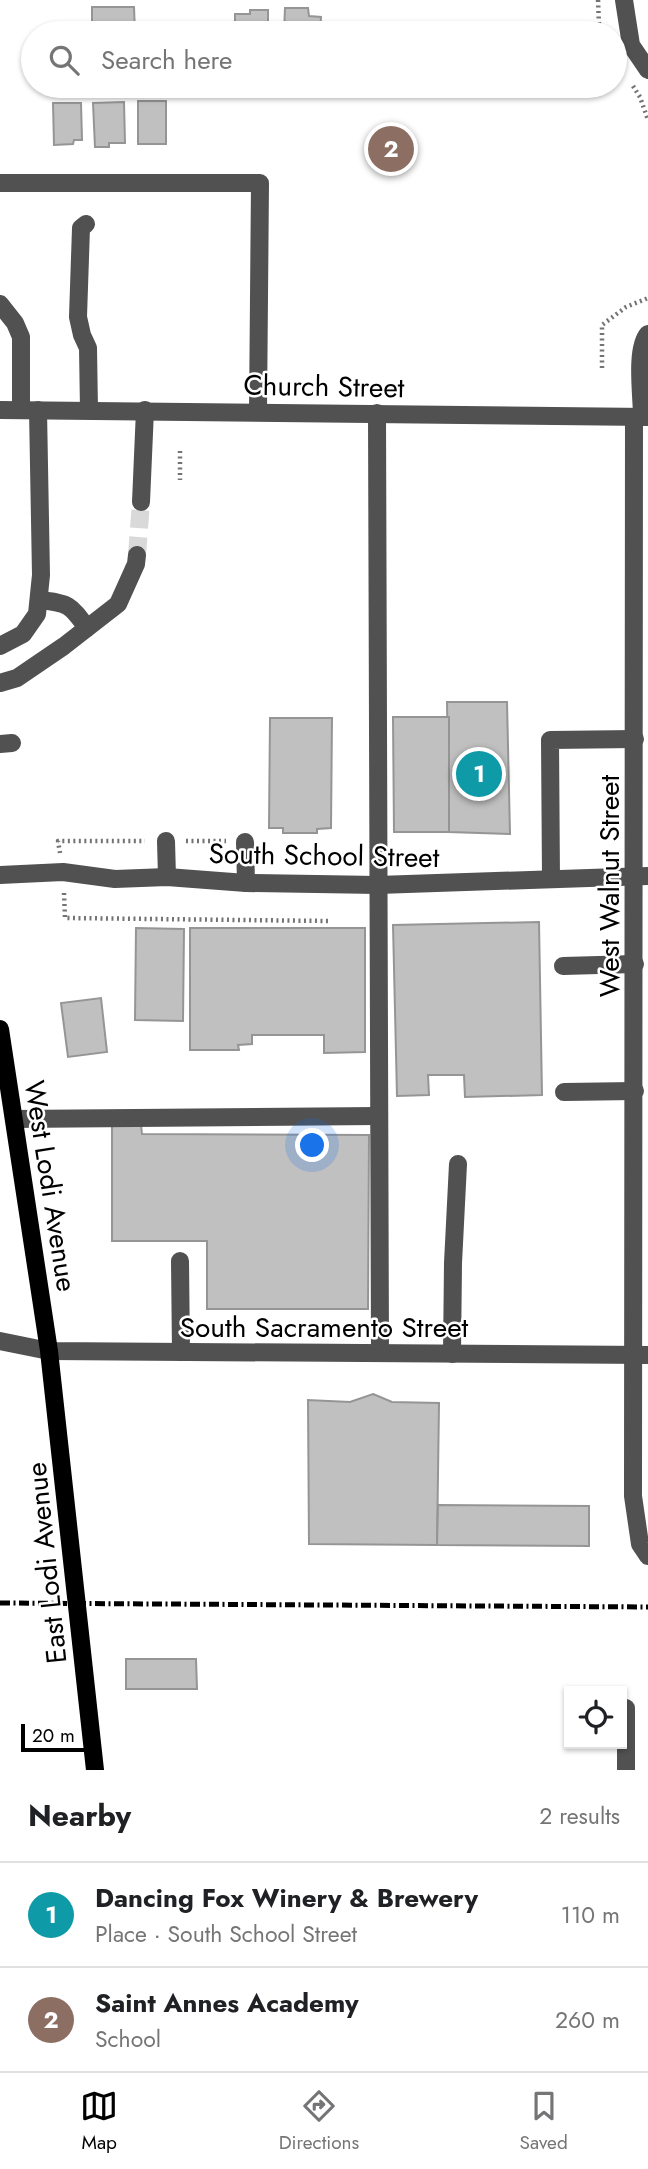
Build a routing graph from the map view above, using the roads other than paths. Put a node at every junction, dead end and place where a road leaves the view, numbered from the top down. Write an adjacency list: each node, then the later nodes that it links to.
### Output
1 (624, 0): 2 (street)
2 (648, 70)
3 (0, 183): 11 (street)
4 (86, 224): 9 (street)
5 (0, 304): 8 (street)
6 (648, 334): 13 (street, West Walnut Street)
7 (0, 410): 8 (street, Church Street)
8 (29, 410): 9 (street, Church Street); 16 (street)
9 (89, 410): 10 (street, Church Street)
10 (145, 411): 11 (street, Church Street); 14 (street)
11 (258, 411): 12 (street, Church Street)
12 (377, 413): 13 (street, Church Street); 28 (street)
13 (642, 417): 20 (street, West Walnut Street)
14 (141, 502)
15 (137, 555): 17 (street)
16 (39, 600): 17 (street); 18 (street)
17 (87, 628): 19 (street)
18 (0, 646)
19 (0, 683)
20 (635, 738): 24 (street, West Walnut Street); 26 (street)
21 (166, 841): 25 (street)
22 (245, 842): 27 (street)
23 (0, 875): 25 (street, South School Street)
24 (642, 876): 26 (street, South School Street); 29 (street, West Walnut Street)
25 (167, 877): 27 (street, South School Street)
26 (551, 879): 28 (street, South School Street)
27 (246, 883): 28 (street, South School Street)
28 (378, 885): 34 (street)
29 (635, 964): 30 (street); 32 (street, West Walnut Street)
30 (563, 966)
31 (0, 1029): 35 (main road, West Lodi Avenue)
32 (635, 1091): 33 (street); 43 (street, West Walnut Street)
33 (564, 1092)
34 (379, 1116): 35 (street); 41 (street)
35 (13, 1119): 39 (main road, West Lodi Avenue)
36 (458, 1164): 42 (street)
37 (180, 1261): 40 (street)
38 (0, 1341): 39 (street, South Sacramento Street)
39 (49, 1351): 40 (street, South Sacramento Street); 46 (main road, East Lodi Avenue)
40 (181, 1352): 41 (street, South Sacramento Street)
41 (380, 1353): 42 (street, South Sacramento Street)
42 (452, 1354): 43 (street, South Sacramento Street)
43 (641, 1355): 44 (street, West Walnut Street)
44 (648, 1556)
45 (626, 1749): 47 (street)
46 (95, 1770)
47 (626, 1770)

